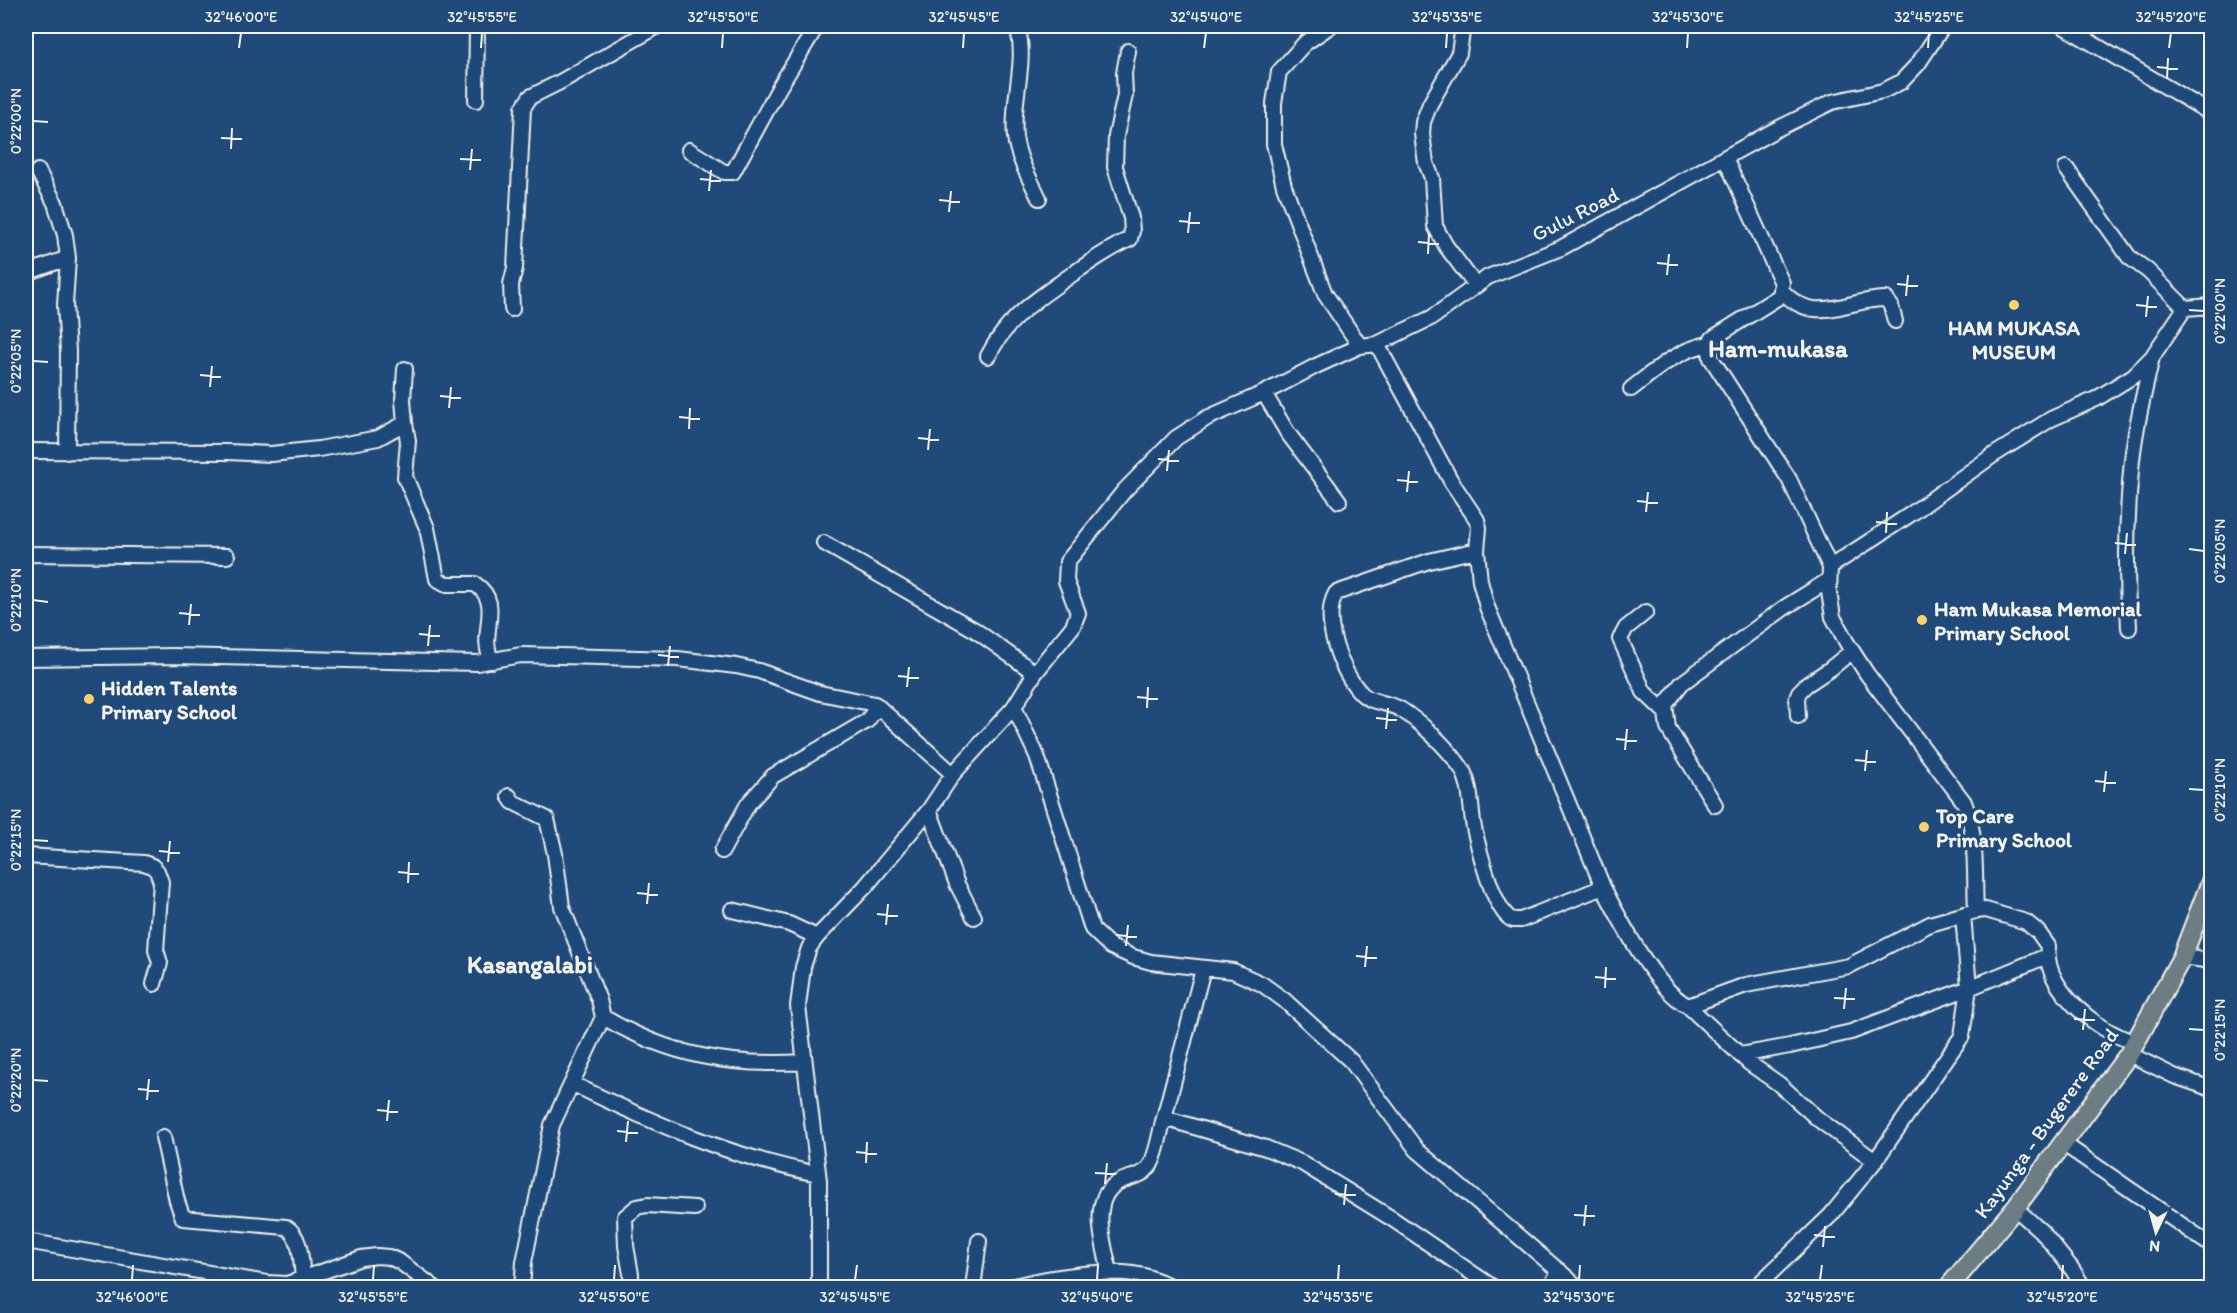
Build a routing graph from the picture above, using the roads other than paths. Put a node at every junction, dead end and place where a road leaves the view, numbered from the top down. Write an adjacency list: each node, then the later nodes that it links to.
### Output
1 (477, 26): 10 (street)
2 (658, 26): 23 (street)
3 (1017, 26): 16 (street)
4 (1330, 26): 27 (street)
5 (1462, 26): 19 (street)
6 (1942, 26): 13 (street, Gulu Road)
7 (2063, 26): 11 (street)
8 (813, 32): 12 (street)
9 (1128, 51): 28 (street)
10 (476, 100)
11 (2211, 114)
12 (689, 150)
13 (1725, 158): 19 (street, Gulu Road); 20 (street)
14 (2066, 168): 22 (street)
15 (38, 171): 17 (street)
16 (1039, 198)
17 (68, 258): 18 (street); 35 (street)
18 (26, 273)
19 (1476, 286): 25 (street, Gulu Road)
20 (1782, 291): 24 (street); 26 (street)
21 (2211, 306): 22 (street)
22 (2185, 308): 29 (street)
23 (512, 309)
24 (1895, 321)
25 (1377, 344): 27 (street, Gulu Road); 38 (street)
26 (1709, 344): 31 (street); 41 (street)
27 (1360, 346): 32 (street, Gulu Road)
28 (988, 356)
29 (2152, 357): 41 (street); 43 (street)
30 (405, 369): 33 (street)
31 (1631, 388)
32 (1264, 393): 36 (street); 47 (street, Gulu Road)
33 (405, 423): 35 (street); 46 (street)
34 (26, 451): 35 (street)
35 (67, 452)
36 (1339, 501)
37 (824, 543): 47 (street)
38 (1477, 550): 59 (street); 59 (street)
39 (26, 554): 40 (street)
40 (227, 556)
41 (1830, 574): 44 (street); 50 (street)
42 (1646, 612): 50 (street)
43 (2129, 628)
44 (1852, 651): 51 (street); 61 (street)
45 (26, 658): 46 (street)
46 (492, 662): 48 (street)
47 (1035, 673): 49 (street)
48 (878, 706): 52 (street); 56 (street)
49 (1014, 707): 52 (street); 67 (street)
50 (1666, 713): 54 (street)
51 (1798, 716)
52 (953, 774): 55 (street)
53 (509, 796): 71 (street)
54 (1715, 806)
55 (929, 810): 62 (street); 63 (street)
56 (723, 851)
57 (26, 856): 68 (street)
58 (2211, 879): 65 (main road, Kayunga - Bugerere Road)
59 (1603, 887): 70 (street)
60 (732, 910): 63 (street)
61 (1970, 913): 64 (street); 69 (street); 70 (street)
62 (974, 917)
63 (817, 937): 74 (street)
64 (2047, 956): 69 (street); 72 (street)
65 (2182, 957): 66 (street); 72 (main road, Kayunga - Bugerere Road)
66 (2211, 961)
67 (1203, 969): 77 (street); 87 (street)
68 (154, 984)
69 (1969, 988): 73 (street); 80 (street)
70 (1688, 1006): 73 (street)
71 (603, 1017): 74 (street); 75 (street)
72 (2132, 1048): 76 (street); 79 (main road, Kayunga - Bugerere Road)
73 (1740, 1054): 80 (street)
74 (804, 1062): 81 (street)
75 (573, 1084): 81 (street); 91 (street)
76 (2211, 1089)
77 (1164, 1118): 88 (street); 97 (street)
78 (164, 1137): 89 (street)
79 (2064, 1144): 83 (main road, Kayunga - Bugerere Road); 86 (street)
80 (1875, 1161): 100 (street)
81 (818, 1174): 93 (street)
82 (695, 1208): 92 (street)
83 (2015, 1208): 101 (main road, Kayunga - Bugerere Road); 102 (street)
84 (979, 1241): 94 (street)
85 (26, 1242): 89 (street)
86 (2211, 1246)
87 (1560, 1271): 98 (street); 99 (street)
88 (1110, 1273): 95 (street); 96 (street)
89 (303, 1279): 90 (street)
90 (435, 1287)
91 (522, 1287)
92 (631, 1287)
93 (819, 1287)
94 (975, 1287)
95 (1007, 1287)
96 (1175, 1287)
97 (1494, 1287)
98 (1549, 1287)
99 (1579, 1287)
100 (1755, 1287)
101 (1948, 1287)
102 (2084, 1287)

